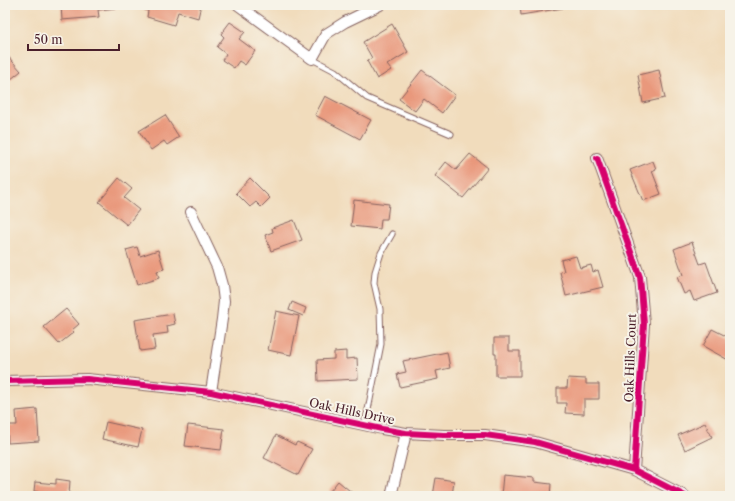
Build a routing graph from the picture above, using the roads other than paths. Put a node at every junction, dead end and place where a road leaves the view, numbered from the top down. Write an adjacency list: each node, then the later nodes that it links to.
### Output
1 (238, 5): 3 (street)
2 (380, 5): 3 (street)
3 (312, 59): 4 (lane)
4 (451, 134)
5 (597, 158): 12 (street, Oak Hills Court)
6 (191, 212): 9 (street)
7 (392, 234): 10 (lane)
8 (5, 381): 9 (street, Oak Hills Drive)
9 (211, 392): 10 (street, Oak Hills Drive)
10 (365, 425): 11 (street, Oak Hills Drive)
11 (406, 433): 12 (street, Oak Hills Drive); 13 (street)
12 (634, 470): 14 (street, Oak Hills Drive)
13 (391, 496)
14 (685, 496)

